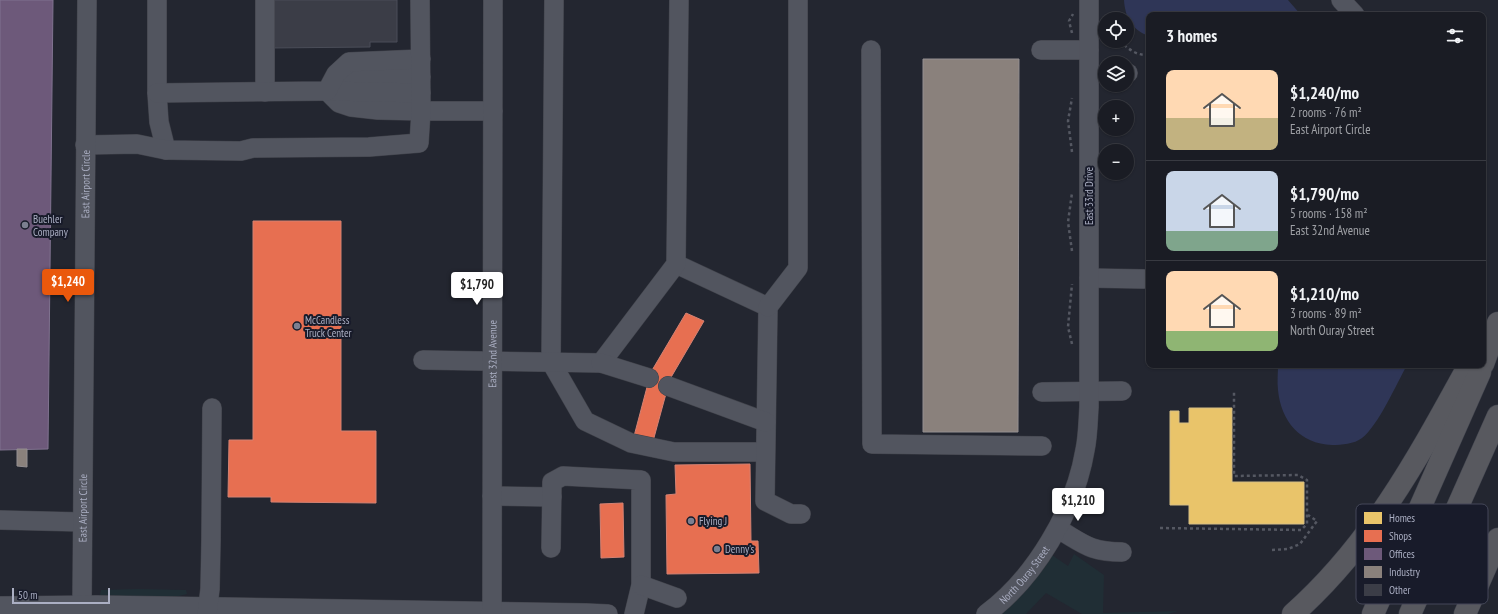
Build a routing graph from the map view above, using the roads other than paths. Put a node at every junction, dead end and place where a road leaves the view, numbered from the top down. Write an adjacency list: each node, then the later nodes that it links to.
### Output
1 (87, 0): 22 (street, East Airport Circle)
2 (157, 0): 19 (street)
3 (265, 0): 18 (street)
4 (420, 0): 16 (street)
5 (493, 0): 21 (street, East 32nd Avenue)
6 (554, 0): 34 (street)
7 (679, 0): 24 (street)
8 (798, 0): 27 (street)
9 (1089, 0): 14 (street, East 33rd Drive)
10 (1340, 0): 11 (street)
11 (1352, 12)
12 (871, 50): 46 (street)
13 (1041, 50): 14 (street)
14 (1089, 50): 15 (street, East 33rd Drive)
15 (1097, 72): 26 (street, East 33rd Drive)
16 (421, 76): 17 (street); 17 (street); 20 (street)
17 (327, 91): 18 (street); 20 (street)
18 (265, 92): 19 (street)
19 (156, 93): 23 (street)
20 (421, 111): 21 (street); 23 (street)
21 (493, 111): 33 (street, East 32nd Avenue)
22 (85, 144): 23 (street); 55 (street, East Airport Circle)
23 (166, 150)
24 (676, 264): 27 (street); 35 (street)
25 (1144, 279): 26 (street)
26 (1080, 280): 42 (street, East 33rd Drive)
27 (768, 307): 45 (street)
28 (1498, 314): 30 (highway)
29 (1498, 322): 31 (highway)
30 (1486, 336)
31 (1486, 356)
32 (423, 360): 33 (street)
33 (492, 362): 34 (street); 48 (street, East 32nd Avenue)
34 (551, 362): 35 (street); 47 (street)
35 (602, 363): 38 (street)
36 (1468, 368): 50 (highway)
37 (1481, 368): 51 (highway)
38 (649, 378)
39 (668, 386): 45 (street)
40 (1122, 391): 42 (street)
41 (1042, 392): 42 (street)
42 (1089, 392): 56 (street, North Ouray Street)
43 (212, 408): 69 (street)
44 (1498, 416): 52 (highway)
45 (766, 422): 47 (street)
46 (1042, 446)
47 (765, 452): 53 (street)
48 (492, 496): 49 (street); 71 (street, East 32nd Avenue)
49 (552, 497): 58 (street); 62 (street)
50 (1388, 504)
51 (1421, 504)
52 (1459, 504)
53 (801, 514)
54 (0, 520): 55 (street)
55 (82, 522): 67 (street, East Airport Circle)
56 (1058, 529): 60 (street); 74 (street, North Ouray Street)
57 (1498, 539): 61 (highway)
58 (551, 548)
59 (1356, 548): 75 (highway)
60 (1122, 552)
61 (1488, 562)
62 (641, 585): 63 (street); 73 (street)
63 (677, 598)
64 (1377, 604): 76 (highway)
65 (1414, 604): 77 (highway)
66 (1469, 604): 78 (highway)
67 (82, 605): 68 (street); 69 (street)
68 (0, 606)
69 (207, 611): 70 (street)
70 (267, 611): 71 (street)
71 (492, 613): 72 (street)
72 (608, 614)
73 (634, 614)
74 (986, 614)
75 (1293, 614)
76 (1373, 614)
77 (1410, 614)
78 (1465, 614)

